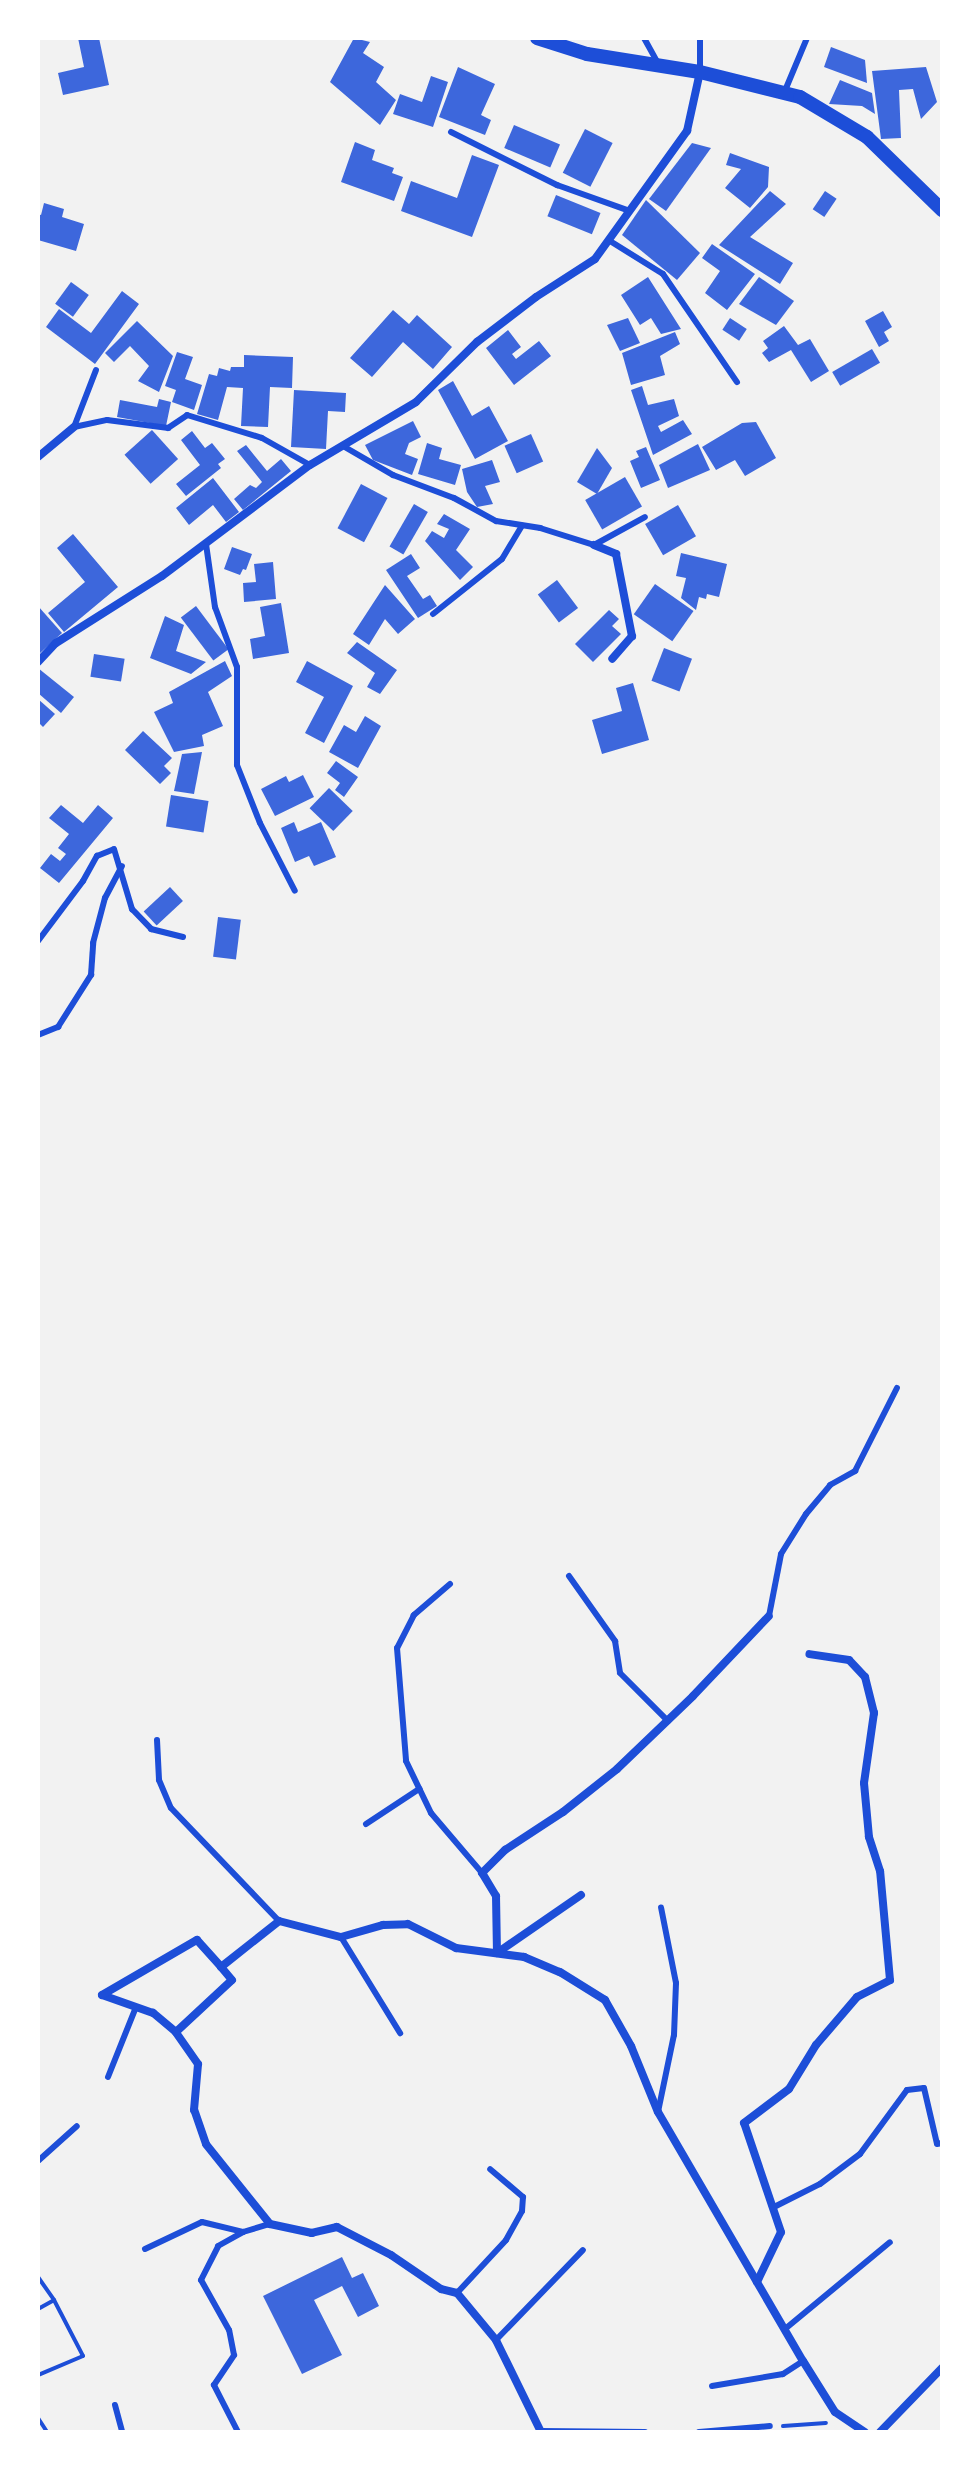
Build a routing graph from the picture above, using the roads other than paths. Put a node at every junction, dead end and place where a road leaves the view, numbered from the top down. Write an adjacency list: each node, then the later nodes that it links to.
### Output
1 (537, 38): 5 (street)
2 (644, 38): 5 (lane)
3 (700, 38): 6 (lane)
4 (807, 38): 7 (lane)
5 (659, 66): 6 (street)
6 (700, 72): 7 (street); 9 (street)
7 (784, 93): 10 (street)
8 (451, 132): 9 (lane)
9 (627, 210): 11 (street)
10 (942, 210)
11 (610, 241): 13 (lane); 15 (street)
12 (96, 370): 14 (lane)
13 (737, 382)
14 (74, 427): 16 (street); 17 (lane)
15 (343, 446): 17 (street); 19 (lane)
16 (38, 457)
17 (310, 465): 20 (street)
18 (645, 517): 21 (lane)
19 (522, 526): 21 (lane); 22 (lane)
20 (206, 544): 24 (street); 26 (lane)
21 (594, 545): 23 (street)
22 (433, 614)
23 (612, 659)
24 (38, 662)
25 (122, 866): 27 (lane); 28 (lane); 29 (lane)
26 (295, 891)
27 (183, 937)
28 (38, 941)
29 (38, 1035)
30 (897, 1388): 33 (lane)
31 (569, 1576): 35 (lane)
32 (450, 1584): 37 (lane)
33 (769, 1616): 35 (street)
34 (809, 1654): 55 (street)
35 (668, 1721): 39 (street)
36 (157, 1740): 42 (lane)
37 (419, 1789): 38 (lane); 39 (lane)
38 (366, 1824)
39 (482, 1873): 44 (street)
40 (581, 1895): 44 (street)
41 (661, 1907): 50 (lane)
42 (279, 1921): 43 (street); 45 (street)
43 (341, 1937): 44 (street); 48 (lane)
44 (497, 1953): 50 (street)
45 (221, 1967): 46 (street); 47 (street)
46 (136, 2007): 47 (street); 49 (lane)
47 (176, 2032): 56 (street)
48 (400, 2033)
49 (108, 2077)
50 (658, 2112): 61 (street)
51 (77, 2126): 53 (lane)
52 (942, 2143): 55 (lane)
53 (38, 2161)
54 (490, 2169): 62 (lane)
55 (774, 2207): 61 (street)
56 (270, 2224): 57 (lane); 62 (street)
57 (243, 2232): 59 (lane); 72 (lane)
58 (890, 2242): 63 (lane)
59 (145, 2249)
60 (583, 2250): 64 (lane)
61 (757, 2282): 63 (street)
62 (457, 2293): 64 (street)
63 (785, 2329): 65 (street)
64 (496, 2340): 70 (street)
65 (803, 2361): 67 (lane); 75 (street)
66 (942, 2368): 76 (street)
67 (712, 2386)
68 (115, 2405): 71 (lane)
69 (770, 2426): 74 (lane)
70 (541, 2431): 73 (lane)
71 (122, 2432)
72 (238, 2432)
73 (645, 2432)
74 (699, 2432)
75 (865, 2432)
76 (880, 2432)

